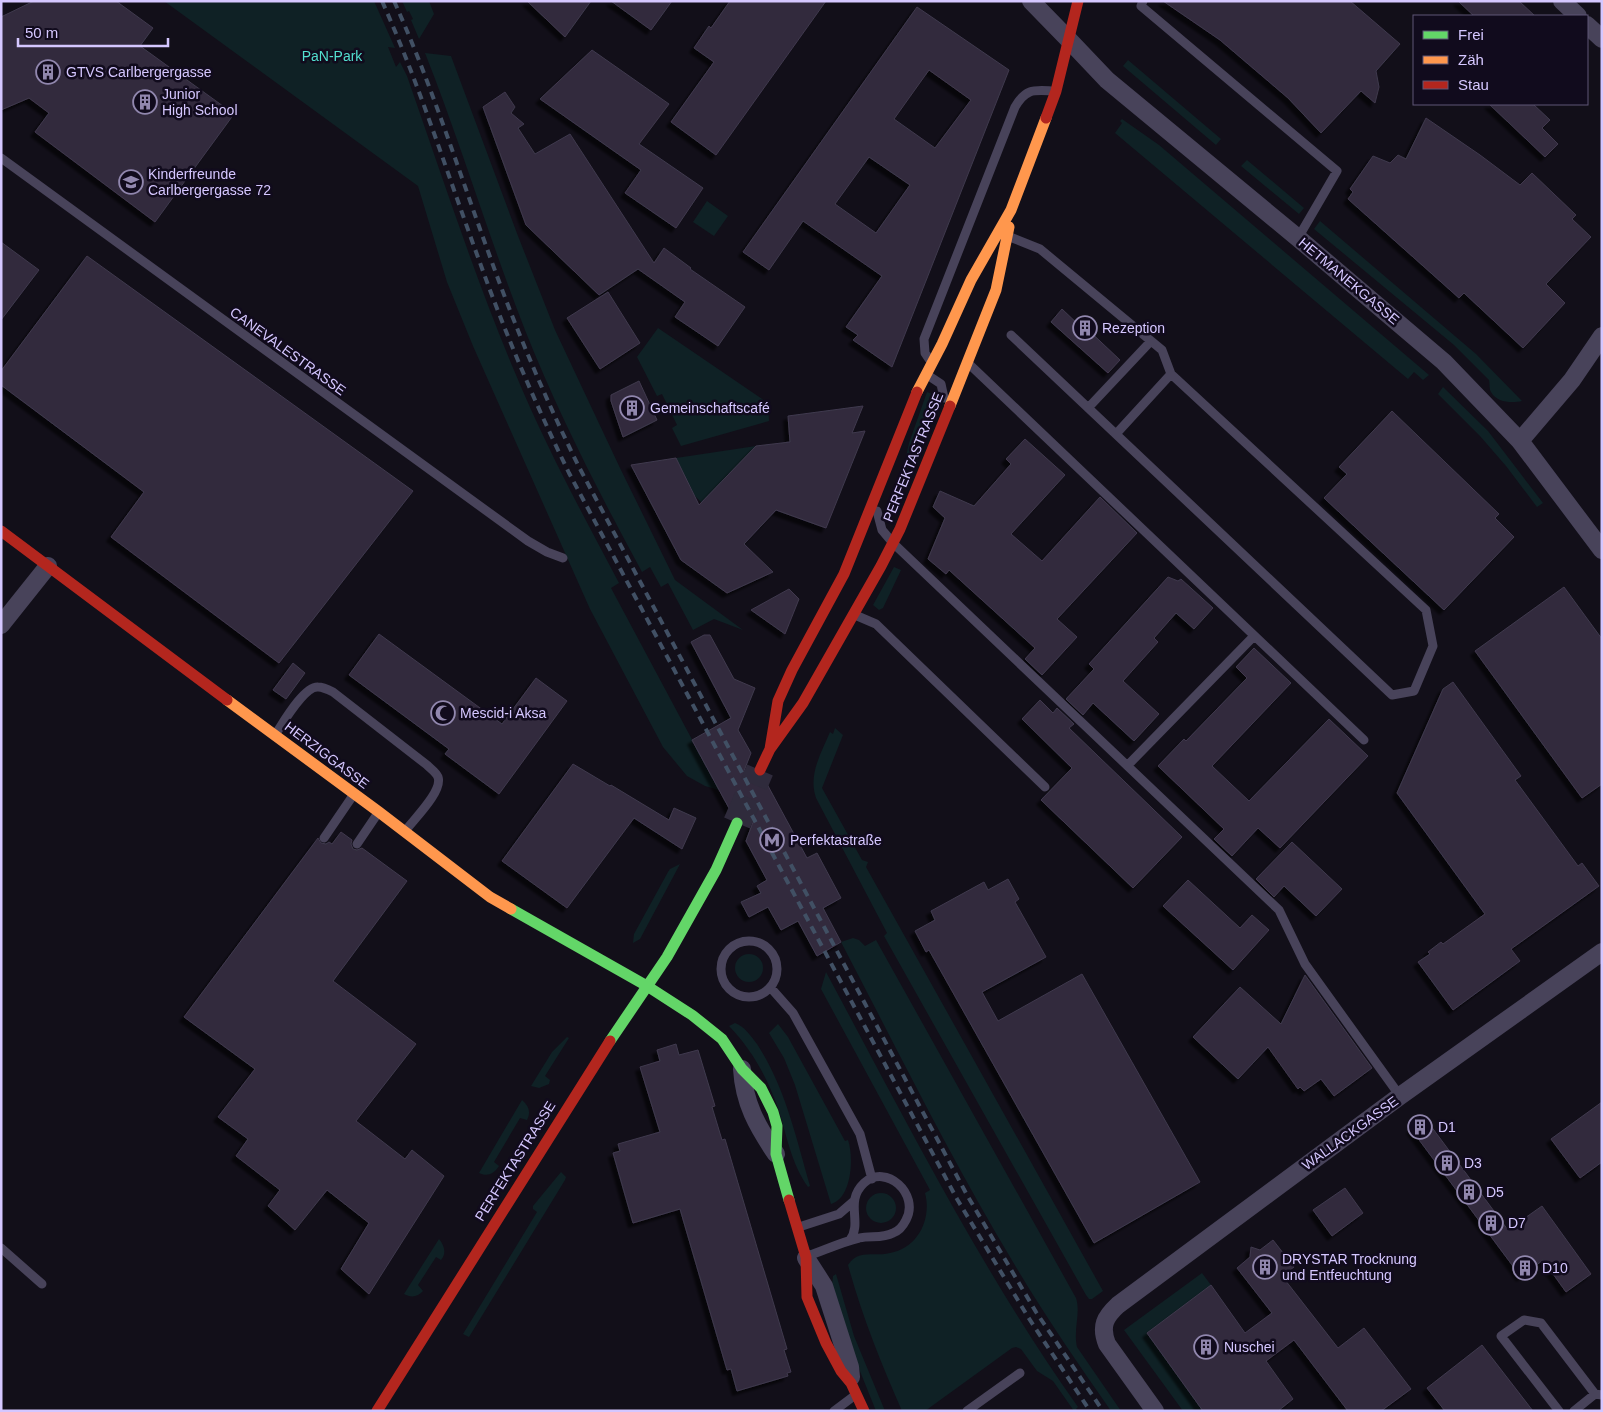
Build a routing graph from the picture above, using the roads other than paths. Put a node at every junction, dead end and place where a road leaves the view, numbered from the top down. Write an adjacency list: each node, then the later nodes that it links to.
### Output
1 (1030, 1): 8 (street, HETMANEKGASSE)
2 (1078, 1): 8 (main road, PERFEKTASTRASSE)
3 (1144, 1): 13 (lane)
4 (1562, 1): 5 (street)
5 (1577, 15)
6 (1588, 26): 7 (street)
7 (1602, 39)
8 (1069, 40): 9 (main road, PERFEKTASTRASSE); 13 (street, HETMANEKGASSE)
9 (1056, 91): 11 (main road, PERFEKTASTRASSE); 17 (lane)
10 (1, 158): 29 (lane, CANEVALESTRASSE)
11 (1011, 210): 12 (main road, PERFEKTASTRASSE); 17 (main road, PERFEKTASTRASSE)
12 (1008, 236): 16 (lane); 18 (main road, PERFEKTASTRASSE)
13 (1298, 238): 24 (street, HETMANEKGASSE)
14 (1011, 335): 21 (lane)
15 (1602, 336): 24 (street)
16 (1151, 341): 20 (lane); 21 (lane)
17 (932, 362): 19 (main road, PERFEKTASTRASSE)
18 (968, 363): 22 (main road, PERFEKTASTRASSE); 33 (lane)
19 (926, 374): 22 (lane); 25 (main road, PERFEKTASTRASSE)
20 (1170, 374): 23 (lane); 23 (lane)
21 (1088, 408): 23 (lane)
22 (946, 418): 27 (main road, PERFEKTASTRASSE)
23 (1116, 434)
24 (1520, 441): 28 (street, HETMANEKGASSE)
25 (874, 501): 27 (lane); 36 (main road, PERFEKTASTRASSE)
26 (1, 531): 30 (main road, HERZIGGASSE)
27 (893, 543): 31 (main road, PERFEKTASTRASSE); 37 (lane)
28 (1602, 550)
29 (563, 558)
30 (48, 566): 32 (street); 34 (main road, HERZIGGASSE)
31 (854, 614): 36 (main road, PERFEKTASTRASSE); 39 (lane)
32 (1, 625)
33 (1254, 636): 35 (lane); 37 (lane)
34 (274, 735): 40 (main road, HERZIGGASSE); 43 (lane)
35 (1364, 740)
36 (770, 749): 38 (main road, PERFEKTASTRASSE)
37 (1128, 765): 50 (lane)
38 (760, 770)
39 (1044, 787)
40 (354, 794): 41 (main road, HERZIGGASSE); 44 (lane)
41 (379, 812): 43 (main road, HERZIGGASSE); 45 (lane)
42 (737, 824): 47 (main road, PERFEKTASTRASSE)
43 (404, 833): 47 (main road, HERZIGGASSE)
44 (324, 838)
45 (357, 844)
46 (1602, 952): 50 (street, WALLACKGASSE)
47 (647, 986): 49 (main road, HERZIGGASSE); 62 (main road, PERFEKTASTRASSE)
48 (770, 987): 48 (lane); 52 (lane)
49 (742, 1068): 51 (street)
50 (1400, 1096): 66 (street, WALLACKGASSE)
51 (776, 1154): 54 (main road)
52 (872, 1179): 53 (lane); 55 (lane)
53 (854, 1200): 54 (lane); 55 (lane)
54 (797, 1227): 57 (main road)
55 (850, 1240): 57 (lane)
56 (1, 1248): 58 (lane)
57 (806, 1257): 60 (street)
58 (42, 1284)
59 (1020, 1373): 65 (lane)
60 (854, 1388): 63 (lane); 64 (main road)
61 (1598, 1395): 67 (lane); 68 (lane)
62 (376, 1411)
63 (834, 1411)
64 (864, 1411)
65 (967, 1411)
66 (1155, 1411)
67 (1559, 1411)
68 (1574, 1411)

